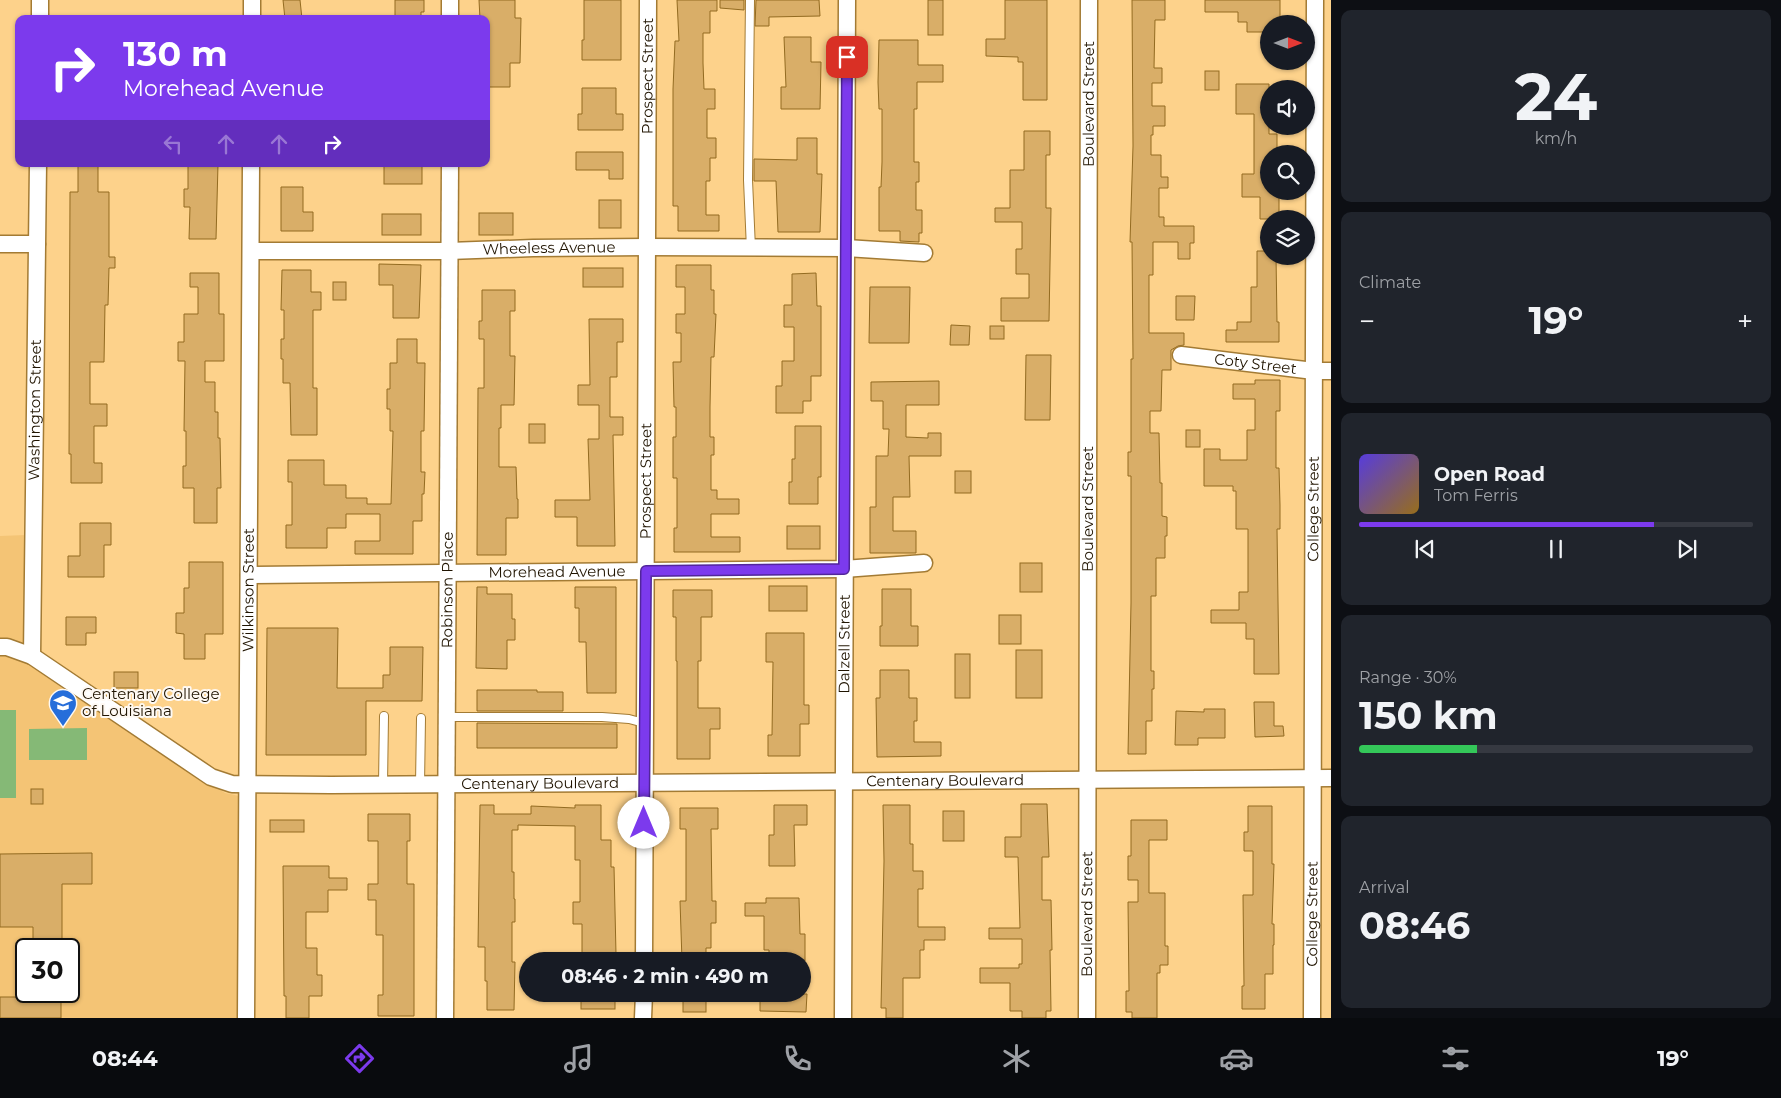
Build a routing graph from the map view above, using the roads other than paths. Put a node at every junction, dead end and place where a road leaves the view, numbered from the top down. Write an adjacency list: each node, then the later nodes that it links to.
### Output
1 (40, 0): 9 (street)
2 (252, 0): 10 (street)
3 (450, 0): 11 (street)
4 (648, 0): 17 (street, Prospect Street)
5 (750, 0): 19 (lane)
6 (847, 0): 18 (street, Dalzell Street)
7 (1089, 0): 39 (street, Boulevard Street)
8 (1315, 0): 24 (street, College Street)
9 (40, 15)
10 (252, 15)
11 (450, 15)
12 (38, 167): 16 (street, Washington Street)
13 (251, 167): 20 (street, Wilkinson Street)
14 (450, 167): 21 (street, Robinson Place)
15 (0, 244): 16 (street)
16 (37, 244): 32 (street, Washington Street)
17 (647, 248): 19 (street, Wheeless Avenue); 21 (street, Wheeless Avenue); 28 (street, Prospect Street)
18 (846, 248): 19 (street, Wheeless Avenue); 22 (street, Wheeless Avenue); 27 (street, Dalzell Street)
19 (750, 249)
20 (251, 251): 21 (street, Wheeless Avenue); 30 (street, Wilkinson Street)
21 (449, 251): 29 (street, Robinson Place)
22 (924, 252)
23 (1181, 355): 24 (street, Coty Street)
24 (1314, 371): 25 (street, Coty Street); 37 (street, College Street)
25 (1331, 371)
26 (924, 563): 27 (street, Morehead Avenue)
27 (844, 569): 28 (street, Morehead Avenue); 40 (street, Dalzell Street)
28 (646, 571): 29 (street, Morehead Avenue); 36 (street, Prospect Street)
29 (447, 574): 30 (street, Morehead Avenue); 34 (street, Robinson Place)
30 (249, 575): 43 (street, Wilkinson Street)
31 (0, 647): 32 (street, Centenary Boulevard)
32 (32, 656): 43 (street, Centenary Boulevard)
33 (384, 716): 44 (lane)
34 (446, 717): 36 (lane); 42 (street, Robinson Place)
35 (421, 718): 45 (lane)
36 (644, 723): 41 (street, Prospect Street)
37 (1313, 778): 38 (street, Centenary Boulevard); 39 (street, Centenary Boulevard); 53 (street, College Street)
38 (1331, 778)
39 (1088, 780): 40 (street, Centenary Boulevard); 52 (street, Boulevard Street)
40 (844, 782): 41 (street, Centenary Boulevard); 51 (street, Dalzell Street)
41 (644, 783): 42 (street, Centenary Boulevard); 46 (street, Prospect Street)
42 (446, 784): 45 (street, Centenary Boulevard); 49 (street, Robinson Place)
43 (247, 785): 44 (street, Centenary Boulevard); 48 (street, Wilkinson Street)
44 (383, 785): 45 (street, Centenary Boulevard)
45 (420, 785)
46 (644, 952)
47 (644, 1002): 50 (street)
48 (246, 1018)
49 (445, 1018)
50 (644, 1018)
51 (842, 1018)
52 (1087, 1018)
53 (1312, 1018)

